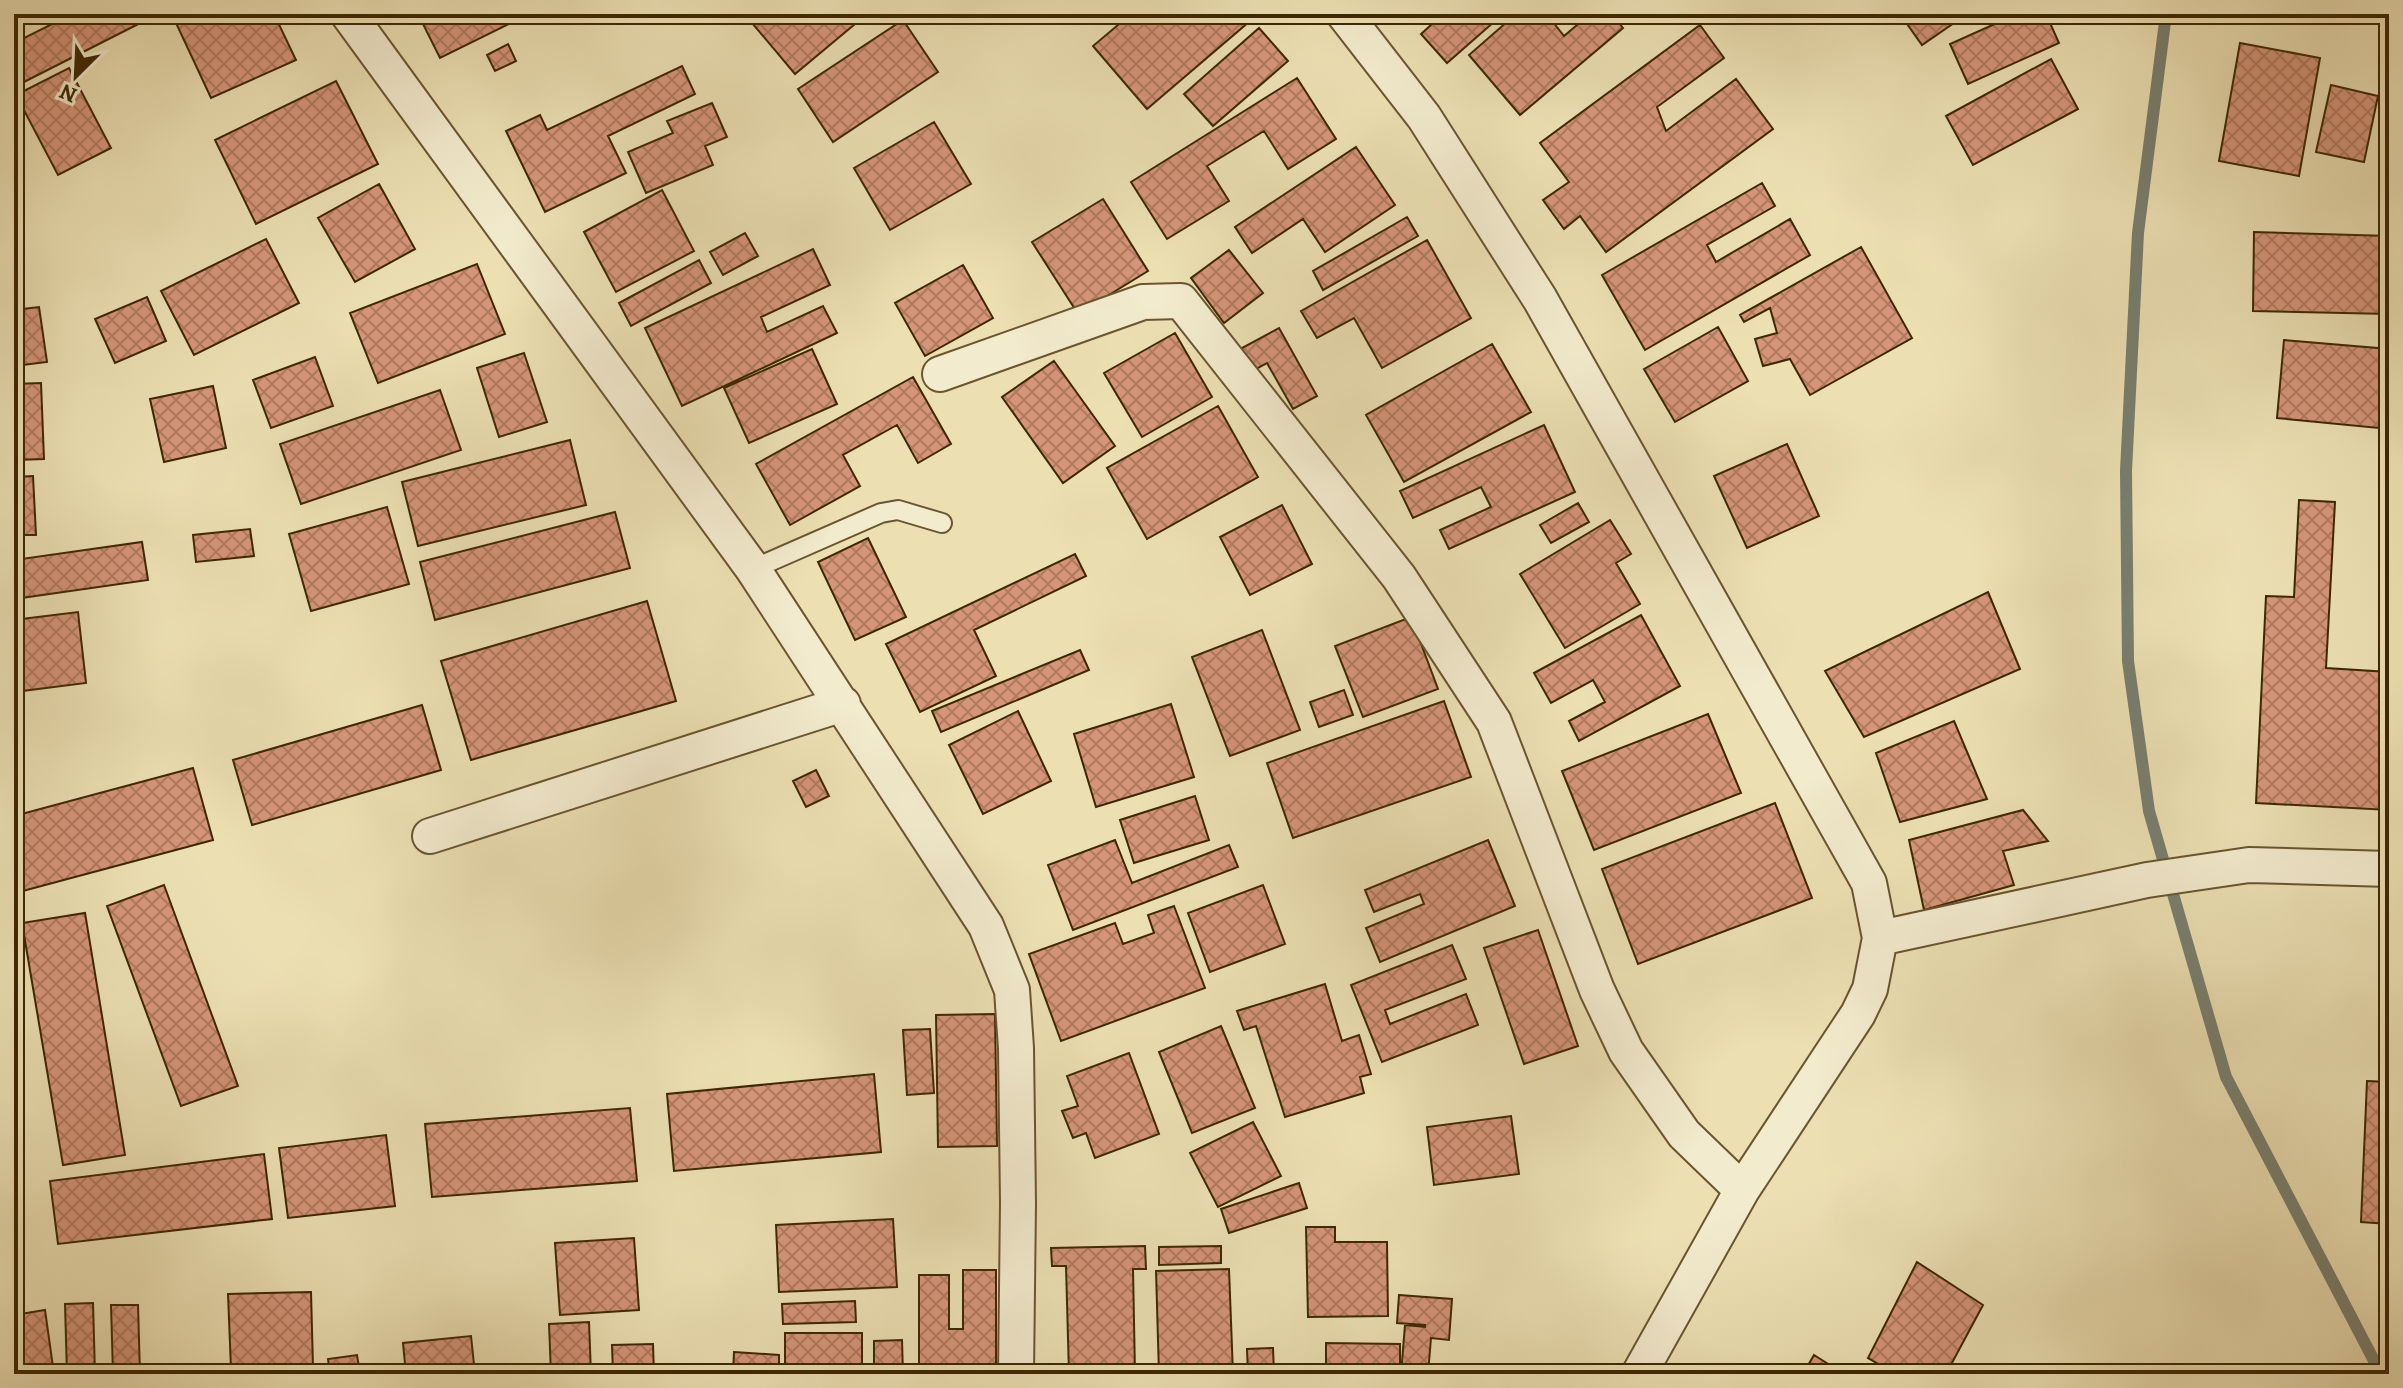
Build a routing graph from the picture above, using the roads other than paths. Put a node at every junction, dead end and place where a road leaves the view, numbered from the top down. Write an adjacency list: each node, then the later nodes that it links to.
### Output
1 (348, 14): 5 (street)
2 (1344, 14): 9 (street)
3 (940, 374): 10 (street)
4 (942, 523): 5 (lane)
5 (753, 569): 6 (street)
6 (843, 704): 7 (street); 11 (street)
7 (430, 836)
8 (2389, 869): 9 (street)
9 (1880, 938): 10 (street)
10 (1742, 1190): 12 (street)
11 (1016, 1374)
12 (1639, 1374)

